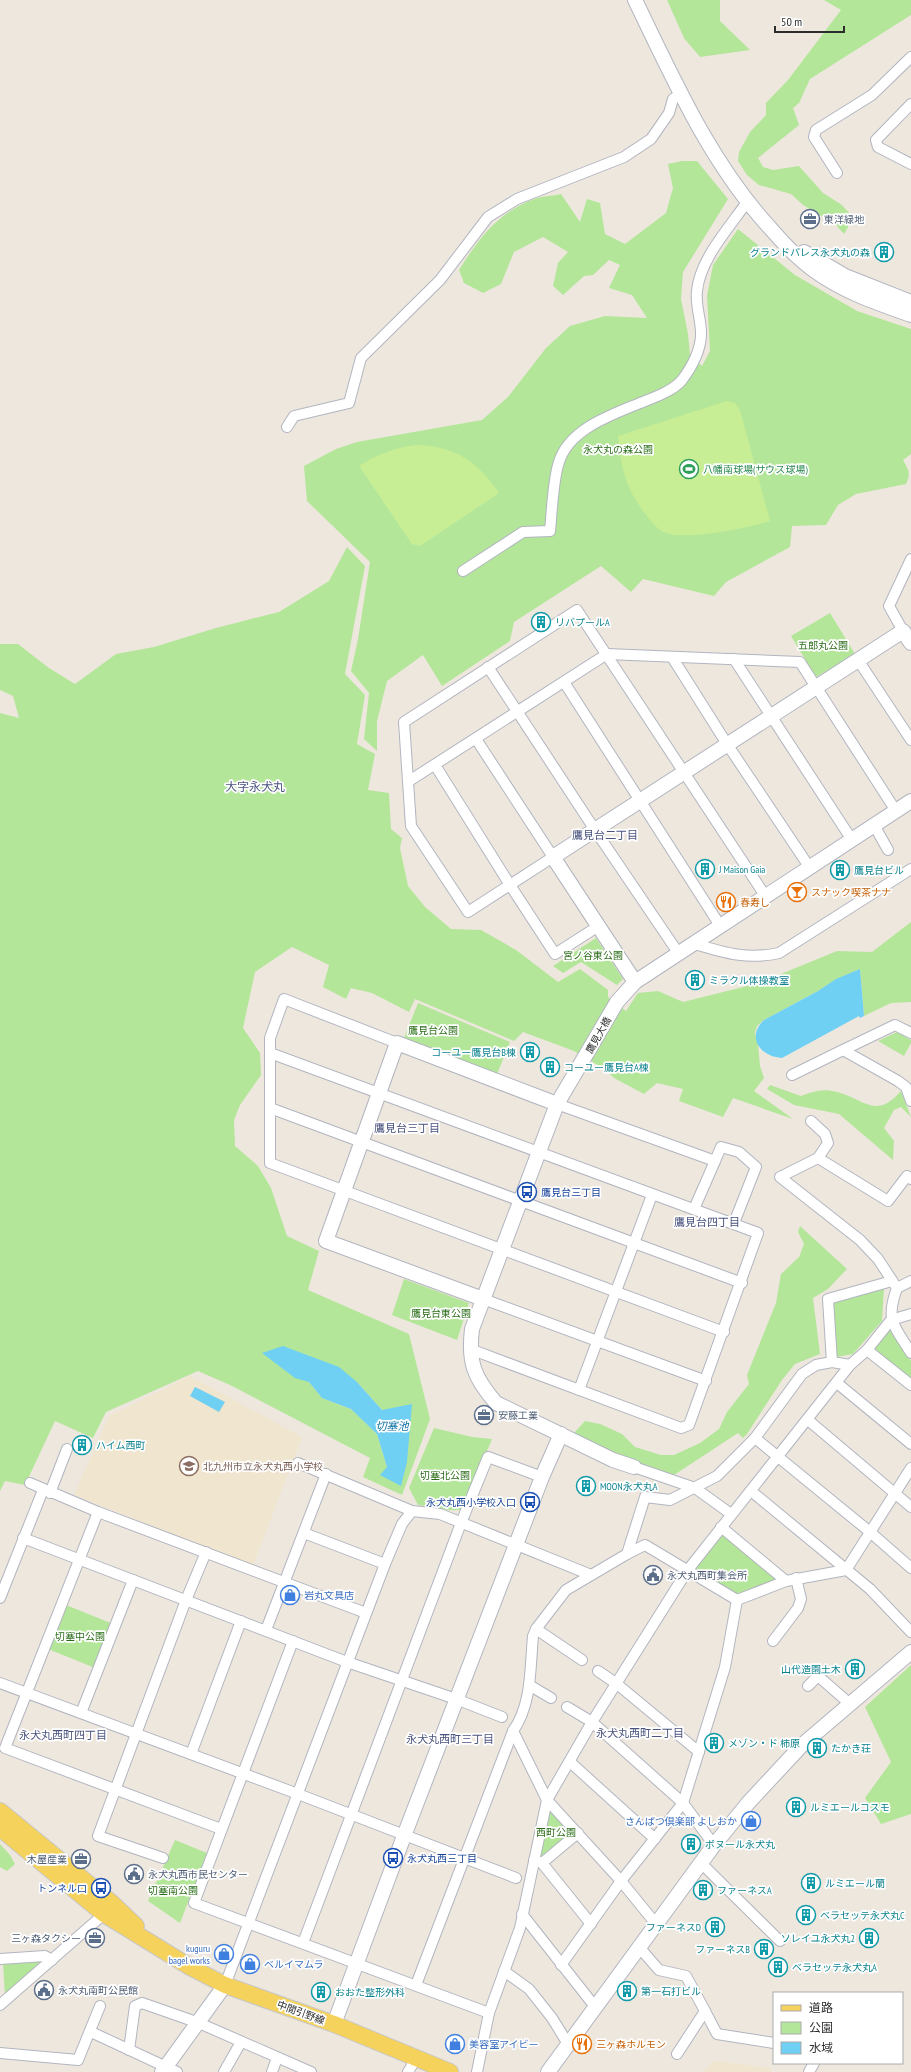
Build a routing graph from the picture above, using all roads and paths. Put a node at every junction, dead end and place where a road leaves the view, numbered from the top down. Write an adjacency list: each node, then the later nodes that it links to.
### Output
1 (635, 0): 3 (street)
2 (911, 57): 6 (street)
3 (682, 93): 7 (street); 11 (street)
4 (911, 104): 5 (street)
5 (911, 164)
6 (837, 173)
7 (747, 202): 8 (street); 13 (street)
8 (761, 219): 9 (street); 10 (street)
9 (911, 302)
10 (911, 315)
11 (287, 427)
12 (911, 559): 14 (street)
13 (463, 571)
14 (903, 631): 15 (street); 19 (street)
15 (911, 643)
16 (607, 654): 17 (street); 20 (street); 21 (street); 29 (street)
17 (672, 657): 18 (street); 27 (street)
18 (734, 659): 22 (street); 24 (street)
19 (858, 660): 22 (street); 26 (street)
20 (488, 667): 23 (street); 30 (street)
21 (564, 682): 23 (street); 31 (street)
22 (815, 688): 24 (street); 33 (street)
23 (518, 712): 25 (street); 35 (street)
24 (771, 716): 27 (street); 36 (street)
25 (476, 739): 28 (street); 38 (street)
26 (911, 740)
27 (727, 744): 29 (street); 39 (street)
28 (435, 765): 30 (street); 41 (street)
29 (684, 773): 31 (street); 42 (street)
30 (409, 781): 41 (street)
31 (640, 801): 35 (street); 44 (street)
32 (911, 801): 33 (street, 鷹見大橋)
33 (896, 811): 34 (street, 鷹見大橋)
34 (874, 825): 36 (street, 鷹見大橋); 37 (street)
35 (595, 830): 38 (street); 46 (street)
36 (852, 840): 39 (street, 鷹見大橋)
37 (888, 850)
38 (553, 858): 41 (street); 43 (street)
39 (810, 868): 42 (street, 鷹見大橋)
40 (911, 869): 45 (street)
41 (510, 885): 43 (street)
42 (766, 897): 44 (street, 鷹見大橋)
43 (597, 927): 47 (street)
44 (721, 927): 45 (street, 鷹見大橋)
45 (695, 944): 46 (street, 鷹見大橋)
46 (679, 954): 47 (street, 鷹見大橋)
47 (635, 982): 55 (street, 鷹見大橋)
48 (911, 1033): 50 (street)
49 (397, 1043): 51 (street); 53 (street); 55 (street)
50 (843, 1050): 52 (street); 54 (street)
51 (270, 1053): 53 (street); 56 (street)
52 (792, 1075)
53 (378, 1093): 58 (street); 59 (street)
54 (911, 1101)
55 (557, 1104): 59 (street, 鷹見大橋); 61 (street)
56 (270, 1108): 58 (street); 63 (street)
57 (811, 1121): 60 (street)
58 (361, 1141): 63 (street); 65 (street)
59 (538, 1153): 64 (street); 65 (street, 鷹見大橋)
60 (818, 1158): 62 (street); 72 (street)
61 (715, 1161): 66 (street); 67 (street)
62 (911, 1179)
63 (342, 1191): 69 (street); 74 (street)
64 (652, 1195): 66 (street); 68 (street)
65 (519, 1202): 68 (street); 69 (street, 鷹見大橋)
66 (694, 1209): 67 (street)
67 (734, 1223): 71 (street)
68 (634, 1243): 71 (street); 73 (street)
69 (502, 1250): 73 (street); 74 (street, 鷹見大橋)
70 (911, 1281): 72 (street)
71 (742, 1283): 77 (street)
72 (895, 1284): 76 (street); 82 (street)
73 (615, 1292): 77 (street); 78 (street)
74 (483, 1299): 78 (street); 79 (street, 鷹見大橋)
75 (911, 1314): 76 (street)
76 (891, 1320): 80 (street); 81 (street)
77 (724, 1332): 84 (street)
78 (596, 1340): 84 (street); 87 (street)
79 (470, 1349): 87 (street); 89 (street, 鷹見大橋)
80 (867, 1350): 83 (street); 86 (street)
81 (911, 1353)
82 (832, 1362): 83 (street); 90 (street)
83 (850, 1365): 85 (street)
84 (706, 1380): 87 (street)
85 (837, 1383): 88 (street); 91 (street)
86 (911, 1385)
87 (579, 1390)
88 (808, 1420): 93 (street); 103 (street)
89 (561, 1434): 95 (street, 鷹見大橋); 98 (street)
90 (755, 1438): 93 (street); 100 (street)
91 (911, 1444)
92 (67, 1449): 101 (street)
93 (779, 1456): 102 (street); 110 (street)
94 (298, 1463): 97 (street)
95 (634, 1467): 100 (street)
96 (911, 1468): 103 (street)
97 (326, 1474): 105 (street); 111 (street)
98 (542, 1477): 108 (street); 113 (street)
99 (30, 1483): 101 (street)
100 (695, 1488): 107 (street); 115 (street)
101 (47, 1491): 106 (street); 112 (street)
102 (751, 1491): 107 (street); 119 (street)
103 (895, 1493): 104 (street); 110 (street)
104 (911, 1507)
105 (412, 1511): 108 (street); 117 (street)
106 (98, 1512): 114 (street); 116 (street)
107 (731, 1514): 109 (street)
108 (461, 1523): 113 (street); 140 (street)
109 (721, 1527): 120 (street); 124 (street)
110 (870, 1532): 118 (street); 119 (street)
111 (304, 1533): 117 (street); 125 (street)
112 (23, 1538): 116 (street); 126 (street)
113 (516, 1545): 121 (street); 147 (street)
114 (206, 1552): 125 (street); 127 (street)
115 (626, 1554): 120 (street); 121 (street)
116 (78, 1558): 123 (street); 145 (street)
117 (385, 1564): 129 (street)
118 (911, 1568)
119 (846, 1570): 122 (street); 133 (street)
120 (687, 1571): 128 (street); 142 (street)
121 (591, 1575): 131 (street)
122 (796, 1578): 124 (street); 134 (street)
123 (133, 1580): 127 (street); 150 (street)
124 (786, 1581): 128 (street)
125 (284, 1583): 129 (street); 132 (street)
126 (0, 1598)
127 (186, 1600): 130 (street); 154 (street)
128 (737, 1600): 155 (street)
129 (366, 1613): 138 (street)
130 (241, 1621): 132 (street); 156 (street)
131 (536, 1629): 137 (street); 143 (street)
132 (266, 1630): 135 (street)
133 (911, 1632)
134 (773, 1641)
135 (293, 1642): 138 (street); 158 (street)
136 (911, 1652): 148 (street)
137 (582, 1660)
138 (347, 1662): 140 (street); 160 (street)
139 (598, 1671): 142 (street)
140 (402, 1681): 147 (street); 164 (street)
141 (0, 1683): 145 (street)
142 (617, 1684): 152 (street); 155 (street)
143 (529, 1685): 146 (street); 153 (street)
144 (808, 1686): 148 (street)
145 (26, 1693): 150 (street); 159 (street)
146 (551, 1698)
147 (456, 1699): 151 (street); 168 (street)
148 (850, 1704): 170 (street)
149 (567, 1707): 152 (street)
150 (81, 1713): 154 (street)
151 (502, 1718)
152 (592, 1722): 157 (street); 162 (street)
153 (513, 1731): 161 (street); 172 (street)
154 (136, 1734): 156 (street); 159 (street)
155 (699, 1752): 162 (street)
156 (190, 1754): 158 (street)
157 (570, 1762): 161 (street); 169 (street)
158 (242, 1774): 160 (street); 166 (street)
159 (116, 1789): 166 (street); 171 (street)
160 (298, 1794): 164 (street); 179 (street)
161 (547, 1800): 167 (street); 173 (street)
162 (683, 1803): 169 (street); 170 (street)
163 (0, 1811): 184 (main road, 中間引野線)
164 (351, 1815): 168 (street); 183 (street)
165 (0, 1828): 177 (main road, 中間引野線)
166 (221, 1829): 179 (street)
167 (578, 1833): 173 (street); 176 (street)
168 (404, 1836): 172 (street); 188 (street)
169 (655, 1839): 176 (street)
170 (714, 1845): 174 (street)
171 (163, 1858)
172 (465, 1859): 175 (street); 192 (street)
173 (538, 1861): 178 (street); 180 (street)
174 (702, 1864): 181 (street); 182 (street)
175 (516, 1878)
176 (621, 1881): 180 (street); 181 (street)
177 (104, 1914): 184 (main road, 中間引野線); 187 (street)
178 (522, 1914): 189 (street); 190 (street)
179 (249, 1923): 183 (street); 191 (street)
180 (591, 1924): 189 (street)
181 (656, 1924): 185 (street)
182 (780, 1941)
183 (303, 1943): 188 (street)
184 (155, 1946): 191 (main road, 中間引野線)
185 (639, 1947): 195 (street); 196 (street)
186 (0, 1959): 187 (street)
187 (52, 1960): 193 (street)
188 (356, 1962): 192 (street); 199 (street)
189 (561, 1964): 195 (street)
190 (504, 1971): 197 (street); 203 (street)
191 (225, 1985): 198 (street); 199 (main road, 中間引野線)
192 (416, 1985): 197 (street)
193 (0, 2005)
194 (100, 2006): 200 (street)
195 (596, 2008): 203 (street)
196 (705, 2011): 202 (street); 206 (street)
197 (489, 2013): 215 (street)
198 (198, 2023): 201 (street); 204 (street); 209 (street)
199 (334, 2024): 207 (main road, 中間引野線)
200 (90, 2032): 204 (street); 205 (street)
201 (241, 2042): 208 (street); 210 (street)
202 (773, 2042)
203 (568, 2044): 216 (street)
204 (129, 2050): 209 (street)
205 (0, 2053)
206 (677, 2054)
207 (417, 2057): 213 (street); 214 (main road, 中間引野線)
208 (277, 2058): 211 (street); 212 (street)
209 (168, 2070)
210 (224, 2072)
211 (272, 2072)
212 (311, 2072)
213 (408, 2072)
214 (450, 2072)
215 (477, 2072)
216 (548, 2072)

